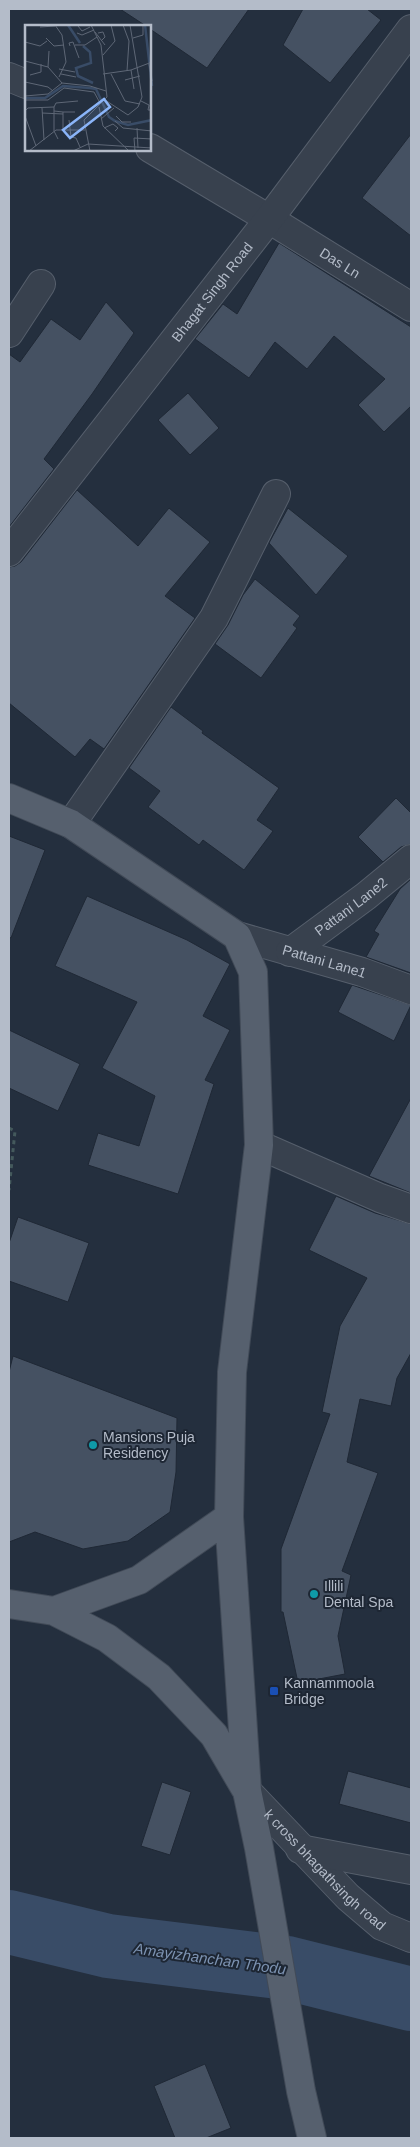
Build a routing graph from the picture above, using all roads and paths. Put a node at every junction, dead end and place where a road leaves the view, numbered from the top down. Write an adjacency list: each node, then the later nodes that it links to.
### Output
1 (411, 28): 5 (street, Bhagat Singh Road)
2 (9, 77): 3 (street)
3 (25, 84)
4 (151, 149): 5 (street, Das Ln)
5 (269, 219): 7 (street, Das Ln); 10 (street, Bhagat Singh Road)
6 (41, 284): 8 (street)
7 (411, 308)
8 (9, 333)
9 (276, 494): 12 (street)
10 (9, 552)
11 (9, 798): 12 (main road)
12 (71, 824): 14 (main road)
13 (411, 859): 15 (street, Pattani Lane2)
14 (237, 936): 15 (street, Pattani Lane1); 18 (main road)
15 (290, 952): 16 (street, Pattani Lane1)
16 (411, 990)
17 (9, 1128): 19 (path)
18 (259, 1145): 20 (street); 21 (main road)
19 (9, 1190)
20 (411, 1209)
21 (229, 1517): 23 (main road); 24 (main road)
22 (9, 1604): 23 (main road)
23 (54, 1611): 24 (main road)
24 (247, 1791): 25 (street, k cross bhagathsingh road); 28 (main road)
25 (300, 1849): 26 (street); 27 (street, k cross bhagathsingh road)
26 (411, 1870)
27 (411, 1938)
28 (312, 2138)

